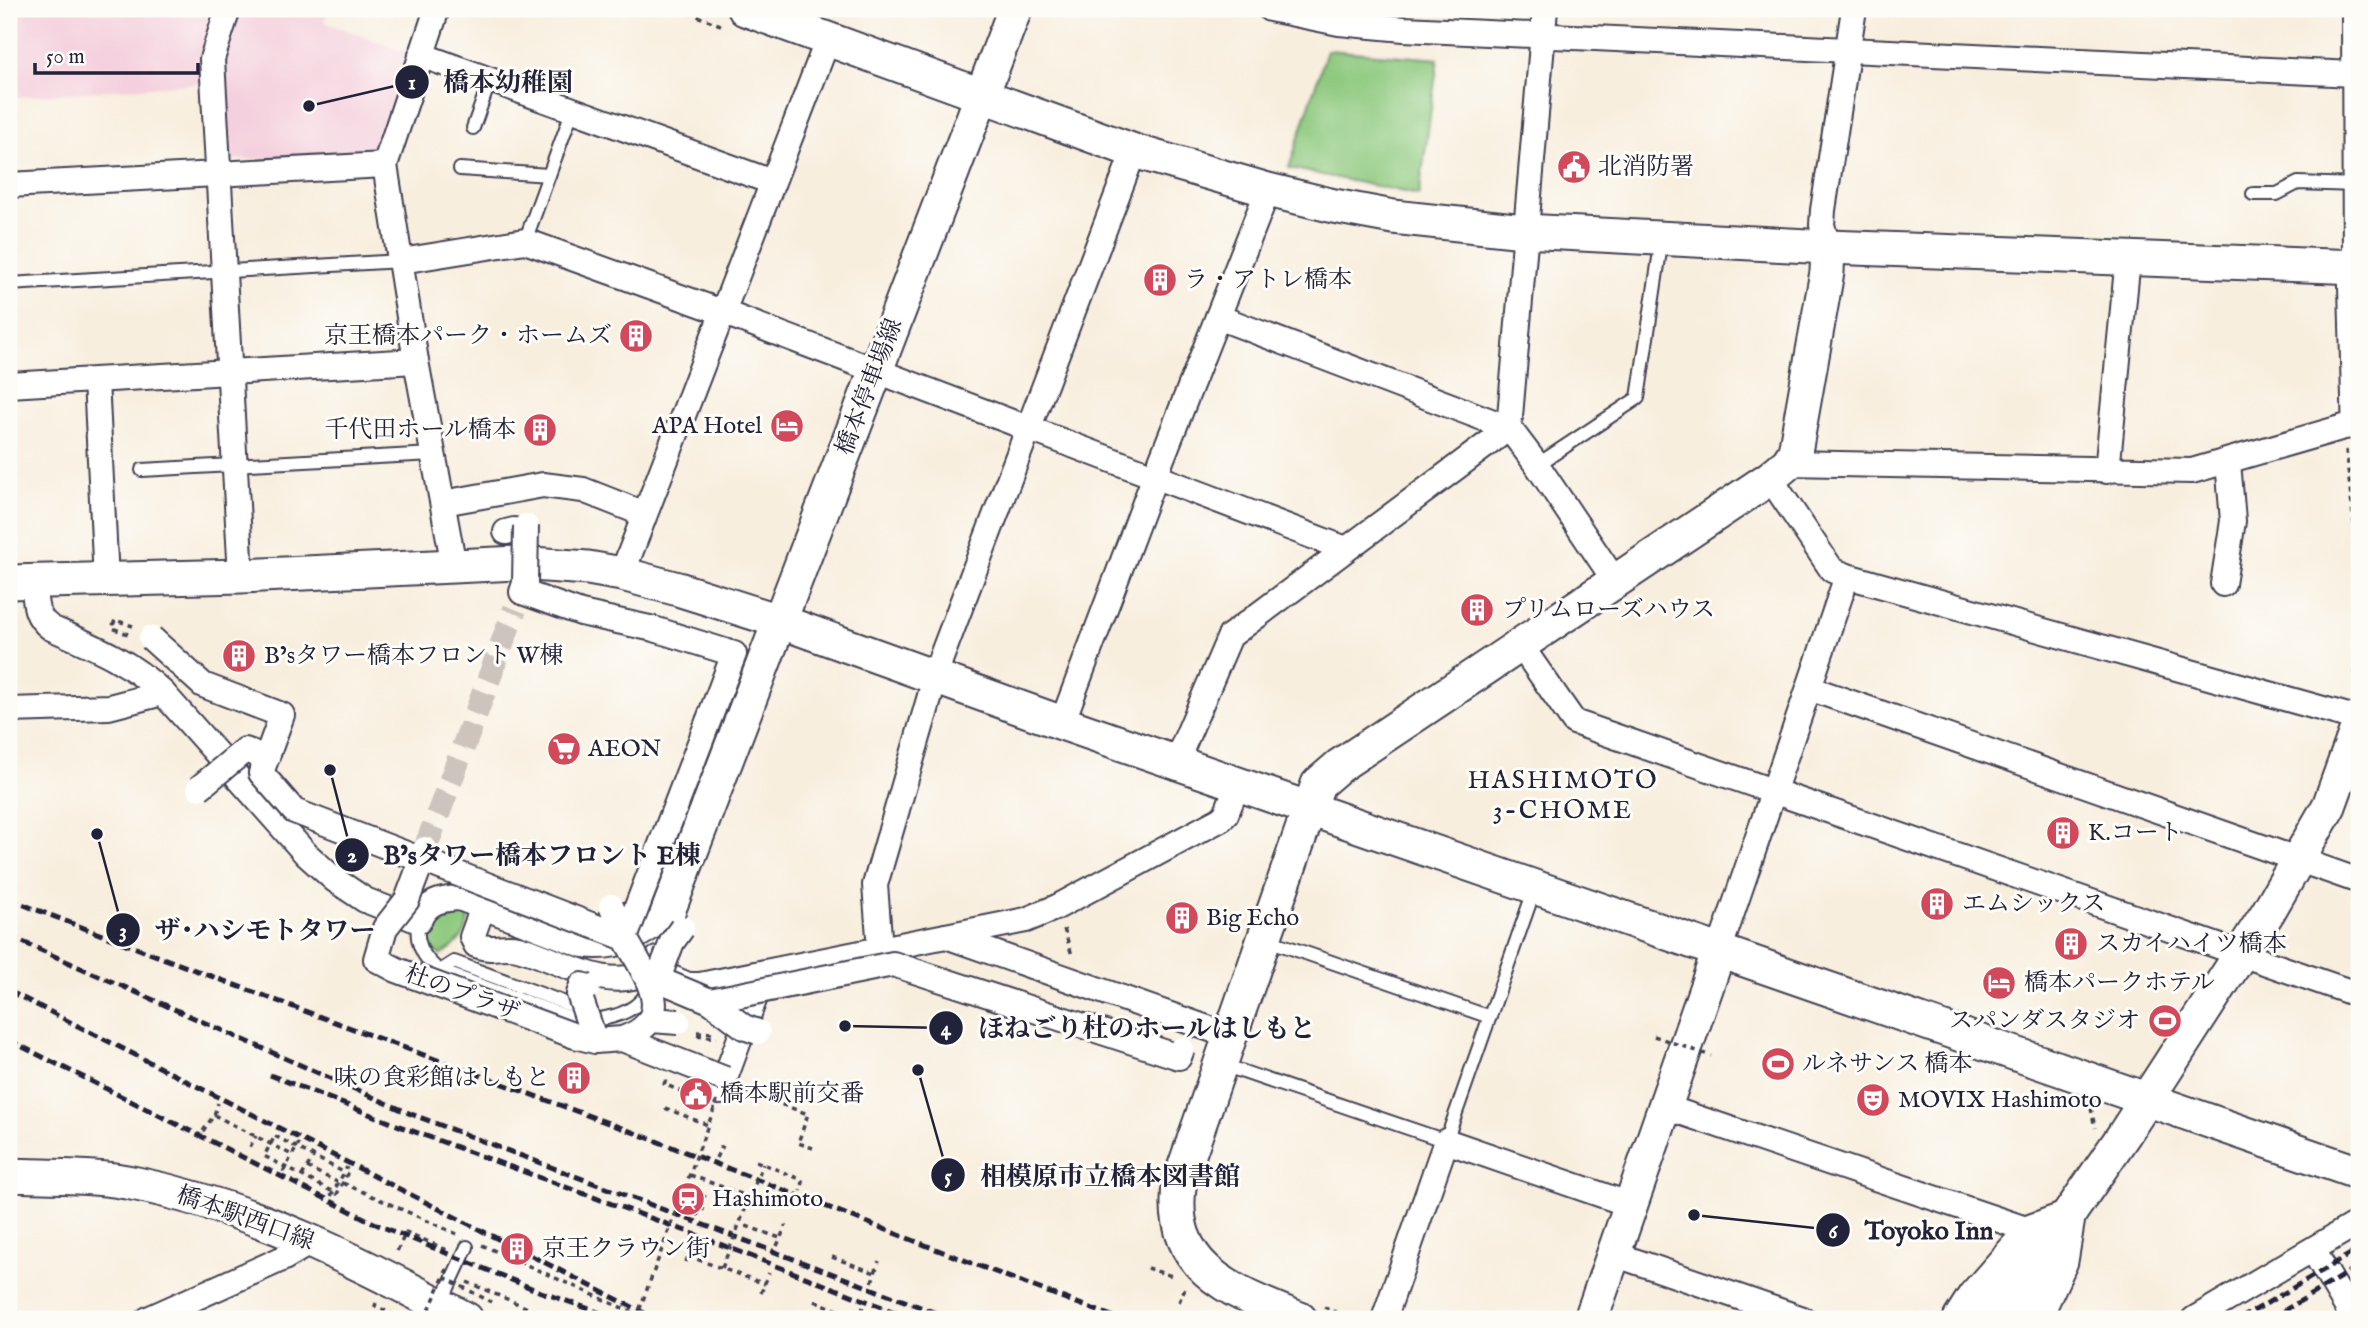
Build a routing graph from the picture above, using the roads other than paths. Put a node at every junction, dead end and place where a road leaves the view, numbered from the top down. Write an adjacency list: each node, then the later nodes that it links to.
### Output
1 (228, 9): 21 (street)
2 (437, 9): 12 (street)
3 (745, 9): 10 (street)
4 (1014, 9): 15 (street, 橋本停車場線)
5 (1270, 9): 9 (street)
6 (1545, 9): 9 (street)
7 (1854, 9): 11 (street)
8 (2354, 9): 13 (street)
9 (1543, 34): 11 (street); 28 (street)
10 (828, 39): 15 (street); 23 (street)
11 (1849, 51): 13 (street); 31 (street)
12 (421, 55): 14 (street); 19 (street)
13 (2354, 74): 24 (street)
14 (490, 80): 16 (street); 17 (lane)
15 (982, 96): 18 (street); 40 (street, 橋本停車場線)
16 (573, 109): 22 (lane); 23 (street)
17 (473, 128)
18 (1135, 151): 26 (street); 45 (street)
19 (385, 164): 21 (street); 33 (street)
20 (460, 169): 22 (lane)
21 (218, 173): 25 (street); 35 (street)
22 (549, 175): 30 (lane)
23 (772, 182): 37 (street)
24 (2355, 184): 27 (lane); 34 (street)
25 (9, 185)
26 (1268, 190): 28 (street); 38 (street)
27 (2253, 194)
28 (1524, 231): 29 (street); 46 (street)
29 (1662, 238): 31 (street); 49 (lane)
30 (525, 242): 33 (street); 37 (street)
31 (1828, 247): 32 (street); 52 (street)
32 (2127, 258): 34 (street); 53 (street)
33 (401, 261): 35 (lane); 39 (street)
34 (2357, 267): 44 (street)
35 (223, 271): 36 (lane); 41 (street)
36 (9, 284)
37 (722, 312): 40 (street); 56 (street)
38 (1218, 317): 46 (street); 54 (street)
39 (416, 361): 41 (street); 47 (street)
40 (876, 370): 45 (street); 67 (street, 橋本停車場線)
41 (228, 371): 42 (street); 50 (street)
42 (96, 380): 43 (street); 63 (street)
43 (9, 385)
44 (2354, 423): 48 (street)
45 (1029, 428): 54 (street); 70 (street)
46 (1509, 428): 49 (street); 58 (street)
47 (433, 454): 50 (lane); 55 (street)
48 (2228, 462): 53 (street); 66 (street)
49 (1537, 465): 64 (street)
50 (234, 466): 51 (lane); 61 (street)
51 (142, 470)
52 (1779, 470): 53 (street); 62 (street); 64 (street)
53 (2107, 471)
54 (1155, 476): 58 (street); 75 (street)
55 (443, 503): 56 (street); 59 (street)
56 (644, 514): 60 (street)
57 (520, 528): 89 (street, bridge)
58 (1346, 549): 77 (street)
59 (454, 566): 60 (street); 61 (street)
60 (622, 574): 67 (street)
61 (241, 576): 63 (street)
62 (1847, 576): 71 (street); 74 (street)
63 (106, 580): 65 (street)
64 (1615, 581): 69 (street)
65 (22, 583): 72 (street)
66 (2223, 584)
67 (779, 621): 70 (street); 89 (street, 橋本停車場線)
68 (151, 638): 76 (street, bridge)
69 (1521, 646): 80 (street); 81 (street)
70 (935, 676): 75 (street); 93 (street)
71 (1809, 688): 80 (street); 83 (street)
72 (163, 693): 73 (street); 86 (street)
73 (9, 710)
74 (2359, 721): 83 (street)
75 (1062, 723): 77 (street)
76 (267, 758): 79 (street, bridge); 82 (street, bridge)
77 (1175, 762): 78 (street)
78 (1238, 784): 81 (street); 90 (street)
79 (199, 788)
80 (1774, 792): 94 (street); 95 (street)
81 (1309, 808): 85 (street); 92 (street)
82 (424, 855): 86 (street, 杜のプラザ, bridge); 91 (street, bridge)
83 (2299, 860): 84 (street); 95 (street)
84 (2359, 881)
85 (1535, 887): 94 (street); 102 (lane)
86 (406, 906): 87 (street); 97 (lane); 97 (street, 杜のプラザ, bridge)
87 (484, 906): 89 (street); 96 (street)
88 (611, 906): 91 (street, bridge)
89 (658, 917): 91 (street, bridge); 96 (street, bridge)
90 (946, 936): 93 (street); 109 (street)
91 (625, 938): 96 (street, bridge)
92 (1264, 939): 102 (lane); 109 (street)
93 (880, 949): 96 (street)
94 (1719, 951): 110 (street); 111 (street)
95 (2241, 953): 100 (street); 110 (street)
96 (651, 974): 97 (lane); 101 (street, bridge); 103 (street, bridge)
97 (433, 983): 107 (street, 杜のプラザ, bridge)
98 (588, 987): 107 (street, bridge)
99 (757, 992): 101 (street, bridge); 105 (street); 108 (street, bridge)
100 (2359, 995)
101 (710, 1001): 105 (street, bridge)
102 (1489, 1017): 112 (lane)
103 (652, 1020): 104 (street, bridge); 106 (street, 杜のプラザ, bridge)
104 (678, 1022)
105 (736, 1035): 106 (street, 杜のプラザ, bridge)
106 (622, 1039): 107 (street, 杜のプラザ, bridge)
107 (594, 1041)
108 (1182, 1049)
109 (1225, 1050): 112 (lane); 125 (street)
110 (2147, 1101): 113 (street); 116 (street)
111 (1665, 1107): 115 (street); 118 (street)
112 (1446, 1141): 115 (street); 126 (street)
113 (2359, 1173)
114 (9, 1175): 119 (street, 橋本駅西口線)
115 (1631, 1205): 122 (street)
116 (2068, 1218): 118 (street); 130 (street); 131 (street)
117 (2359, 1222): 121 (street)
118 (2032, 1231): 129 (street)
119 (311, 1242): 123 (street, 橋本駅西口線); 124 (street)
120 (468, 1242): 123 (lane)
121 (2313, 1250): 132 (street); 133 (street)
122 (1614, 1254): 127 (street); 128 (street)
123 (445, 1308)
124 (148, 1319)
125 (1300, 1319)
126 (1384, 1319)
127 (1591, 1319)
128 (1802, 1319)
129 (1960, 1319)
130 (1997, 1319)
131 (2034, 1319)
132 (2194, 1319)
133 (2354, 1319)

